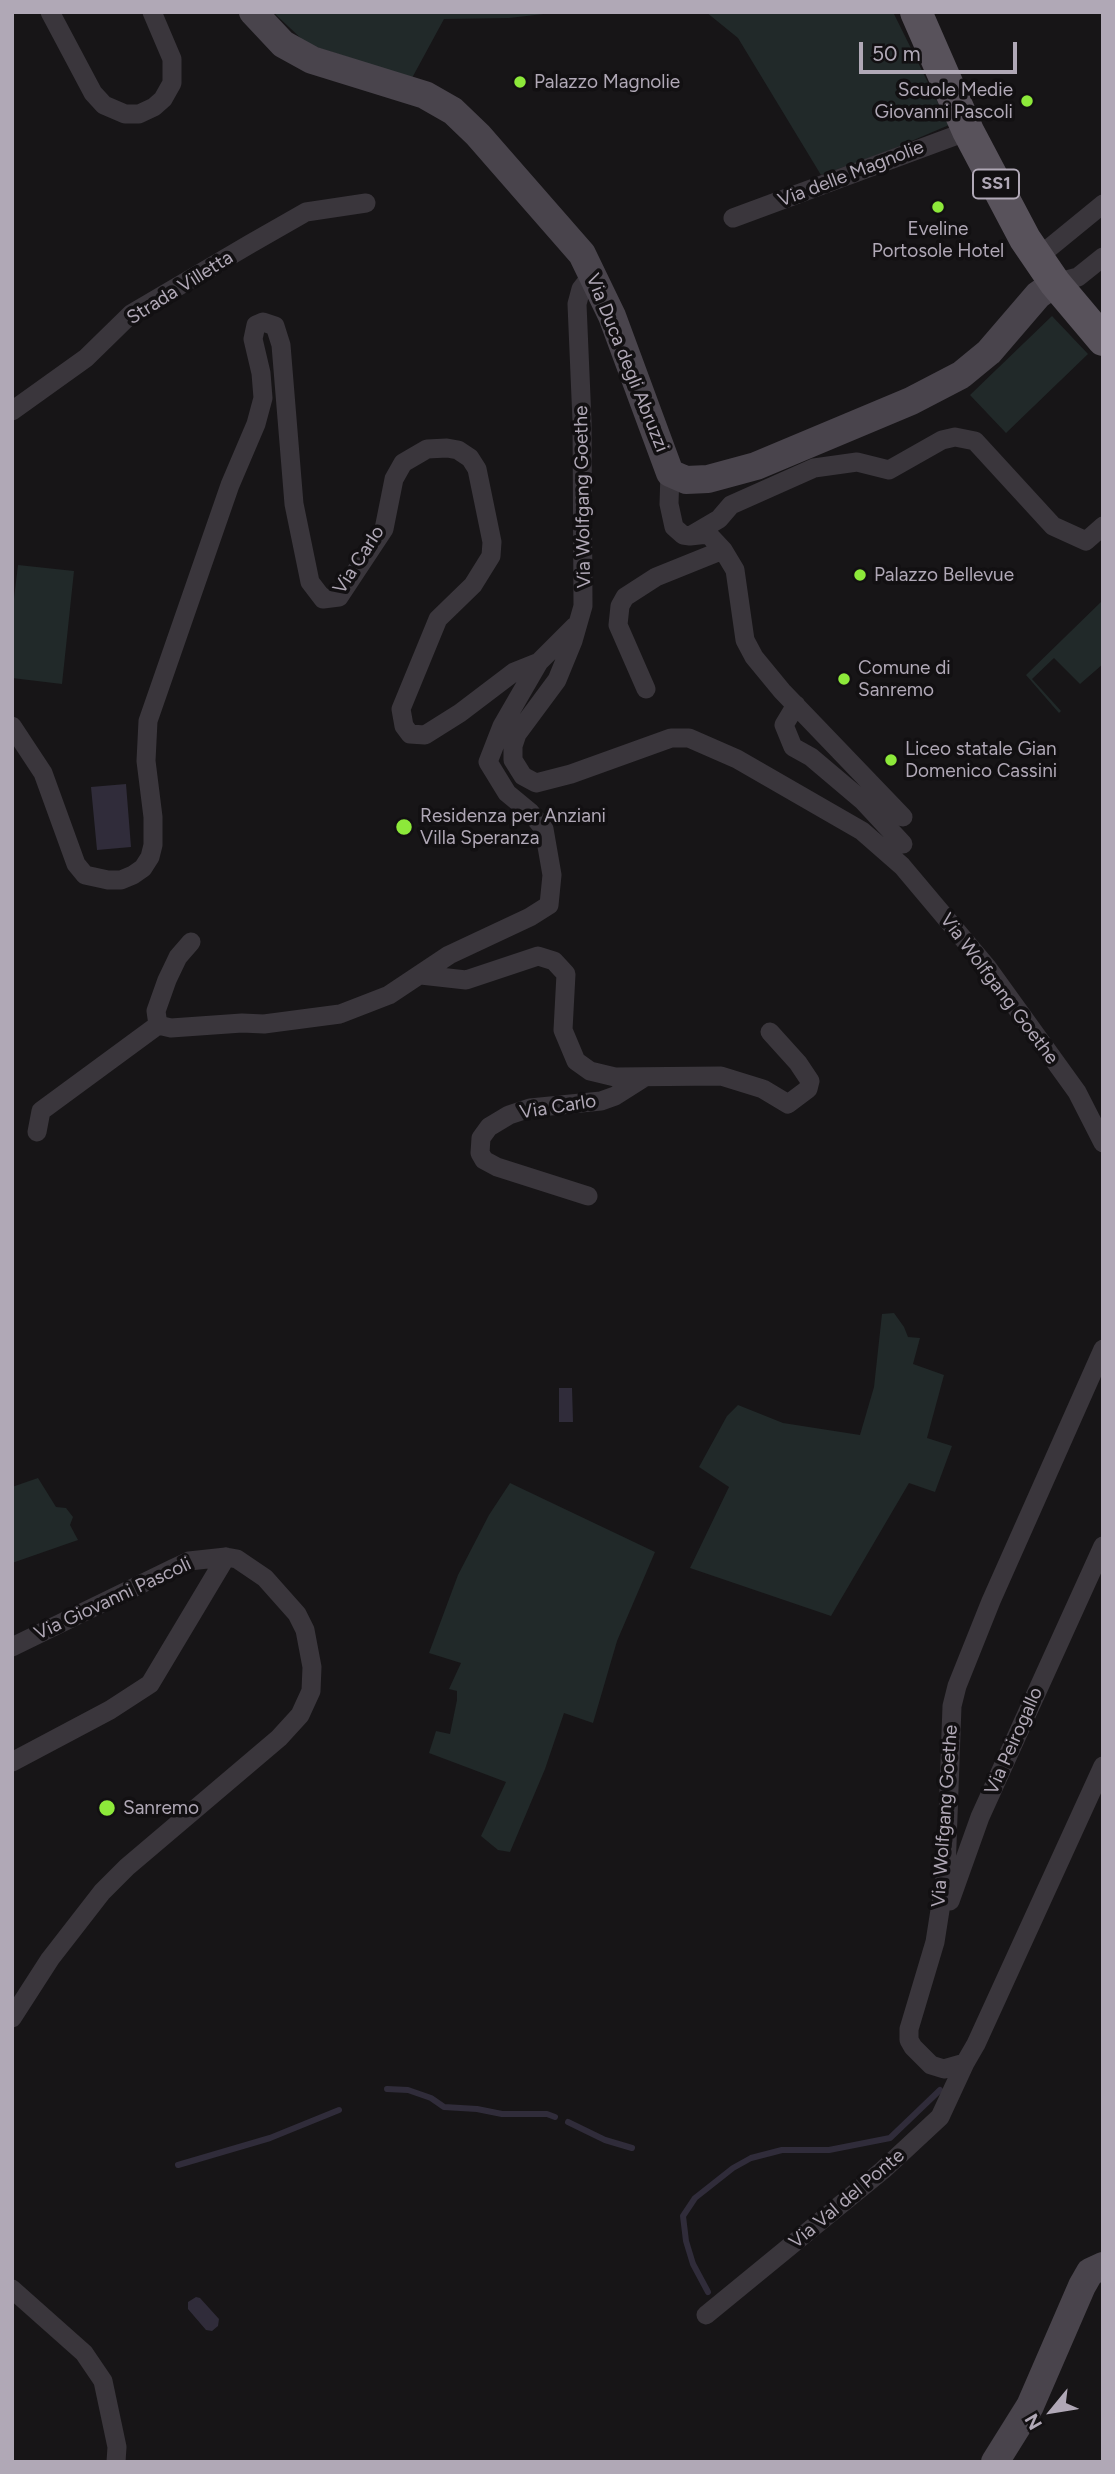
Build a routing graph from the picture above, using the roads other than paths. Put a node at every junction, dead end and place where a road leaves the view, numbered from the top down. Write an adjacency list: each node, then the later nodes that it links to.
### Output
1 (50, 12): 2 (street)
2 (152, 12)
3 (253, 12): 11 (street, Via Duca degli Abruzzi)
4 (916, 12): 5 (main road, SS1)
5 (968, 131): 8 (street, Via delle Magnolie); 10 (main road, SS1)
6 (366, 203): 13 (street, Strada Villetta)
7 (1103, 204): 10 (street)
8 (733, 218)
9 (1103, 257): 10 (street)
10 (1046, 271): 12 (main road, SS1); 14 (street, Via Duca degli Abruzzi)
11 (593, 274): 14 (street, Via Duca degli Abruzzi); 18 (street, Via Wolfgang Goethe)
12 (1101, 340)
13 (12, 411)
14 (670, 472): 16 (street, Via Duca degli Abruzzi)
15 (1103, 526): 16 (street)
16 (690, 536): 17 (street)
17 (723, 550): 20 (street); 21 (street)
18 (578, 623): 19 (street, Via Carlo); 31 (street, Via Wolfgang Goethe)
19 (539, 662): 22 (street, Via Carlo); 26 (street, Via Carlo)
20 (646, 689)
21 (796, 705): 23 (street); 24 (street)
22 (12, 726)
23 (903, 817)
24 (903, 844)
25 (191, 942): 27 (street)
26 (421, 975): 27 (street, Via Carlo); 29 (street, Via Carlo)
27 (158, 1025): 30 (street)
28 (770, 1032): 29 (street, Via Carlo)
29 (645, 1077): 32 (street, Via Carlo)
30 (37, 1132)
31 (1103, 1143)
32 (588, 1196)
33 (1103, 1349): 39 (street, Via Wolfgang Goethe)
34 (1103, 1546): 39 (street, Via Peirogallo)
35 (226, 1558): 36 (street, Via Giovanni Pascoli); 37 (street); 40 (street)
36 (12, 1647)
37 (12, 1762)
38 (1103, 1766): 41 (street)
39 (935, 1942): 41 (street, Via Wolfgang Goethe)
40 (12, 2018)
41 (965, 2063): 44 (street, Via Val del Ponte)
42 (1103, 2266): 46 (street)
43 (12, 2289): 45 (street)
44 (706, 2315)
45 (116, 2462)
46 (995, 2462)

